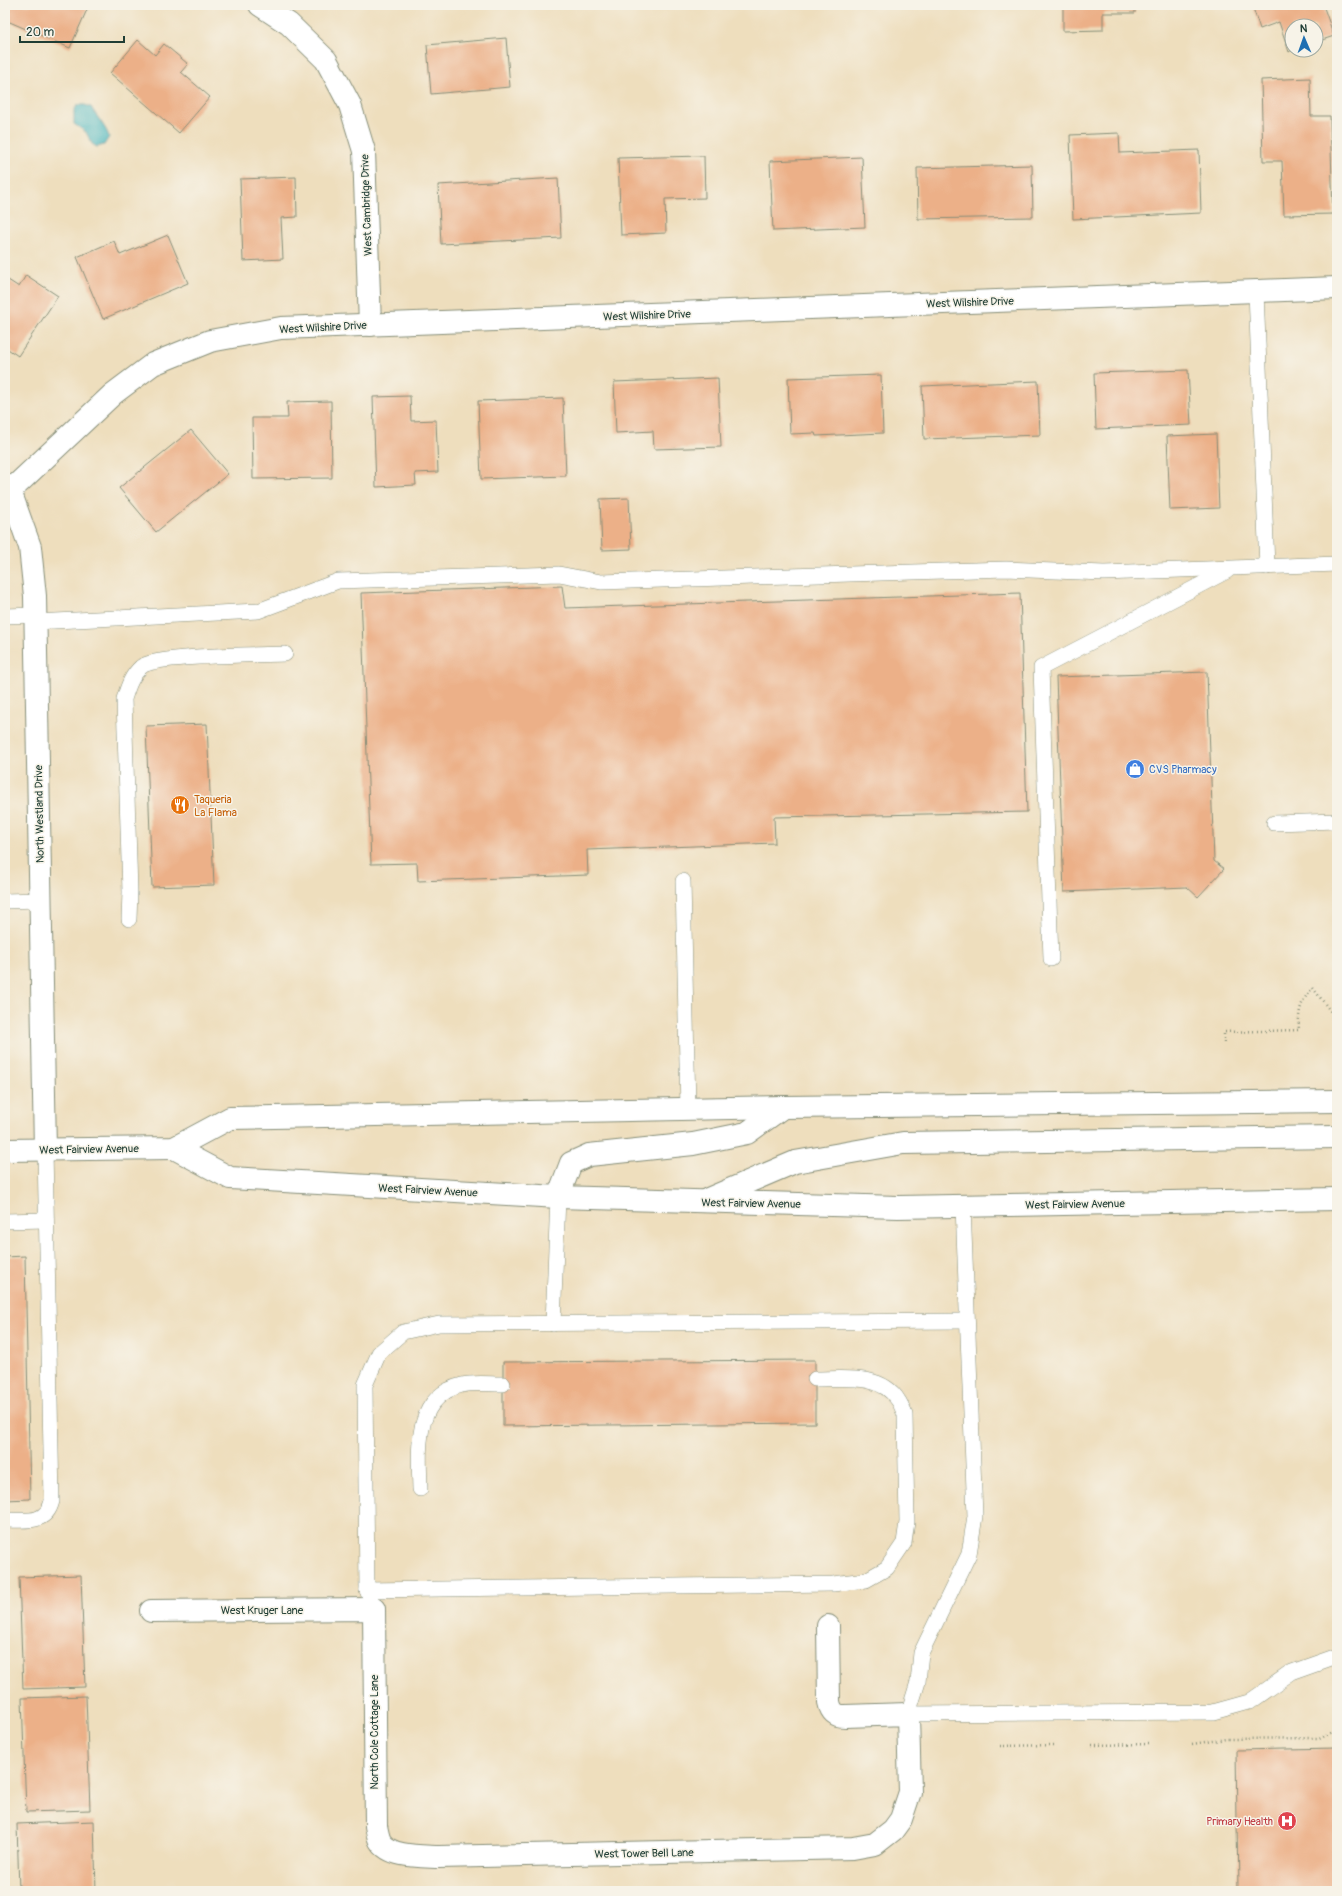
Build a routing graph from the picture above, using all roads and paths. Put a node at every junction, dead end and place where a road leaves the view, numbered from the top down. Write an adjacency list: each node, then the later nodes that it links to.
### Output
1 (260, 5): 4 (street, West Cambridge Drive)
2 (1337, 288): 3 (street, West Wilshire Drive)
3 (1256, 292): 4 (street, West Wilshire Drive); 7 (lane)
4 (370, 325): 5 (street, West Wilshire Drive)
5 (8, 488): 10 (street, North Westland Drive)
6 (1337, 564): 7 (lane)
7 (1267, 567): 8 (lane)
8 (1231, 568): 10 (lane); 18 (lane)
9 (5, 616): 10 (lane)
10 (35, 619): 15 (street, North Westland Drive)
11 (285, 654): 17 (lane)
12 (1337, 821): 13 (lane)
13 (1274, 823)
14 (683, 881): 23 (lane)
15 (40, 900): 16 (lane); 27 (street, North Westland Drive)
16 (5, 901)
17 (128, 919)
18 (1051, 959)
19 (1337, 1020): 20 (path)
20 (1224, 1043)
21 (1337, 1101): 22 (street, West Fairview Avenue)
22 (783, 1107): 23 (street, West Fairview Avenue); 28 (street)
23 (688, 1109): 25 (street, West Fairview Avenue)
24 (1337, 1137): 30 (street)
25 (174, 1148): 27 (street, West Fairview Avenue); 28 (street, West Fairview Avenue)
26 (5, 1150): 27 (street, West Fairview Avenue)
27 (45, 1150): 32 (lane)
28 (558, 1198): 30 (street, West Fairview Avenue); 35 (lane)
29 (1337, 1199): 31 (street, West Fairview Avenue)
30 (701, 1202): 31 (street, West Fairview Avenue)
31 (963, 1206): 34 (lane)
32 (46, 1220): 33 (lane); 39 (lane)
33 (5, 1221)
34 (967, 1321): 35 (lane); 44 (lane)
35 (553, 1324): 40 (lane)
36 (815, 1379): 40 (lane)
37 (502, 1384): 38 (lane)
38 (420, 1489)
39 (5, 1520)
40 (370, 1599): 41 (street, West Kruger Lane); 51 (street, North Cole Cottage Lane)
41 (151, 1611)
42 (828, 1626): 44 (street)
43 (1337, 1656): 44 (lane)
44 (908, 1714): 51 (street, West Tower Bell Lane)
45 (1337, 1729): 47 (path)
46 (1152, 1744): 49 (path)
47 (1192, 1744)
48 (1054, 1745): 50 (path)
49 (1092, 1745)
50 (1000, 1746)
51 (390, 1850)

